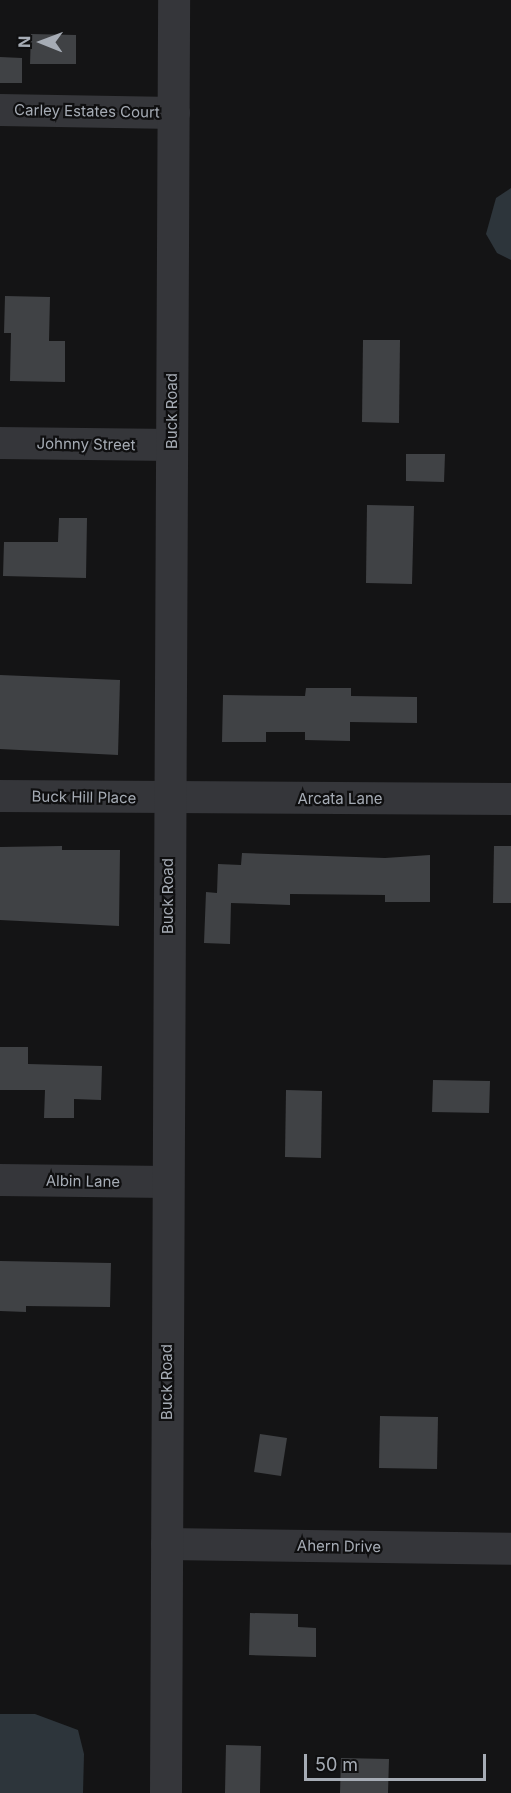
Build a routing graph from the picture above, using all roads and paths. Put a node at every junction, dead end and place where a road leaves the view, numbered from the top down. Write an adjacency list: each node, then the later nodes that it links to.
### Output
1 (174, 0): 3 (street, Buck Road)
2 (0, 110): 3 (street, Carley Estates Court)
3 (174, 112): 5 (street, Buck Road)
4 (0, 443): 5 (street, Johnny Street)
5 (172, 445): 7 (street, Buck Road)
6 (0, 796): 7 (street, Buck Hill Place)
7 (169, 798): 8 (street, Arcata Lane); 10 (street, Buck Road)
8 (511, 799)
9 (0, 1180): 10 (street, Albin Lane)
10 (167, 1182): 11 (street, Buck Road)
11 (167, 1544): 12 (street, Ahern Drive); 13 (street, Buck Road)
12 (511, 1549)
13 (166, 1793)

